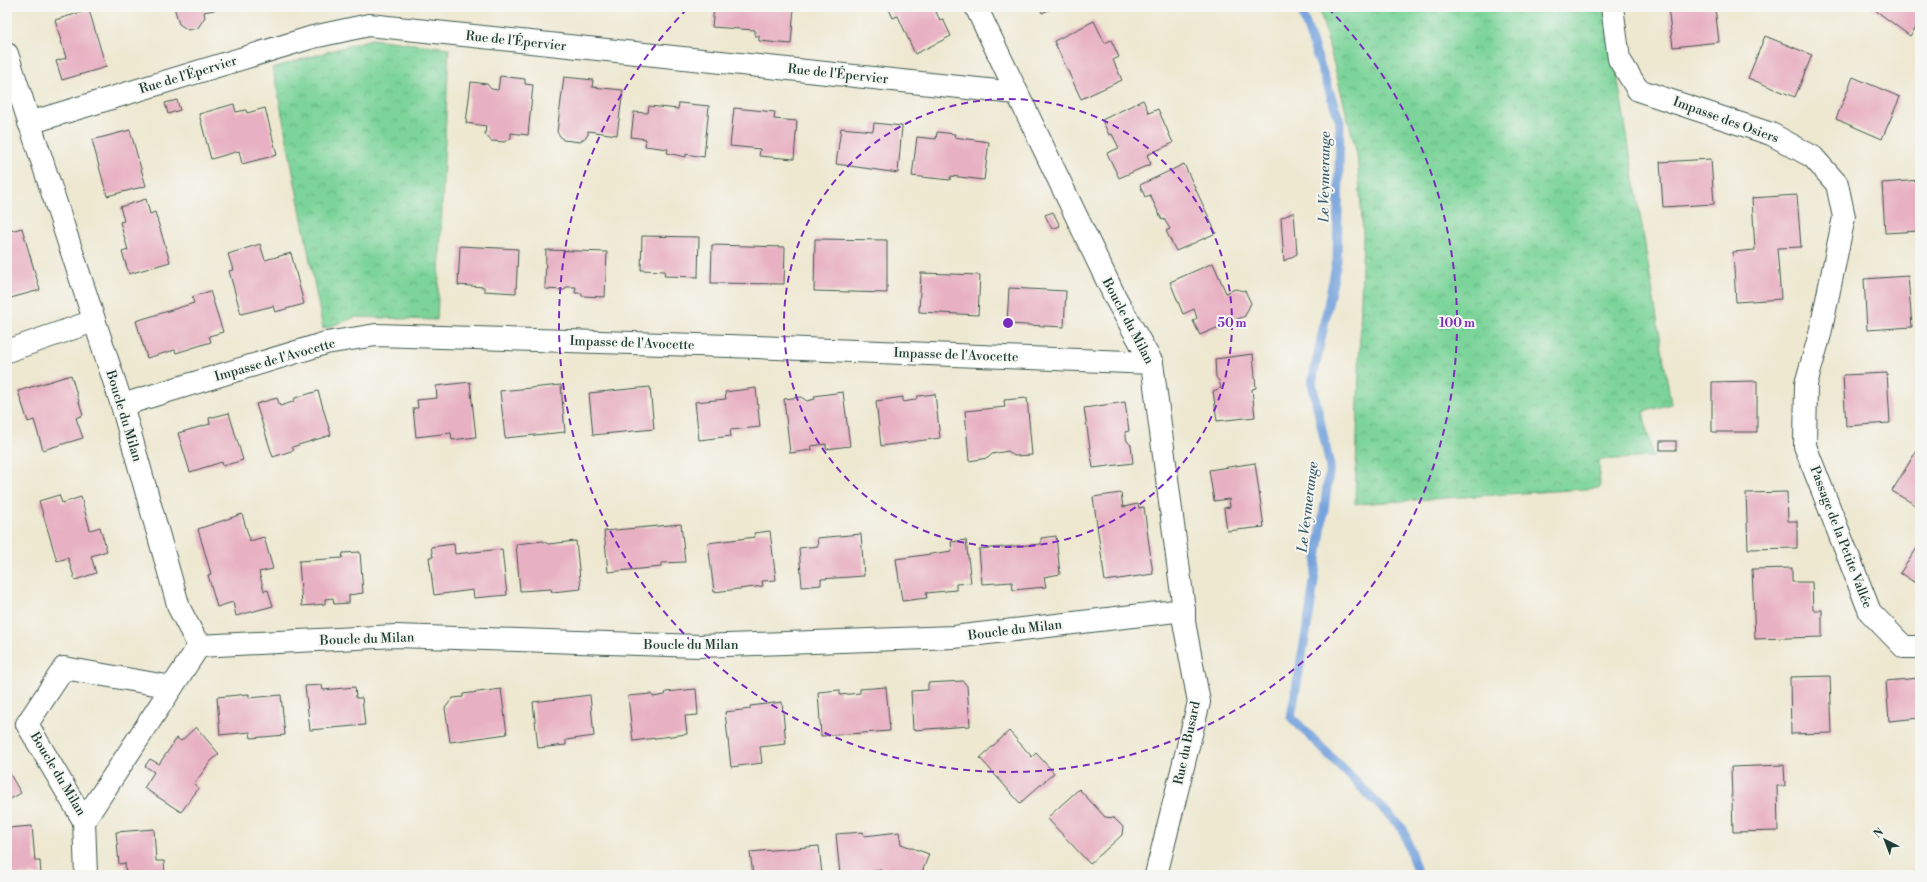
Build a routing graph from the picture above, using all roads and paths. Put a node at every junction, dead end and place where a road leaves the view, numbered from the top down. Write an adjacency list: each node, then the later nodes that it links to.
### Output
1 (976, 7): 5 (street, Boucle du Milan)
2 (1612, 7): 11 (street, Impasse des Osiers)
3 (370, 16): 5 (street, Rue de l'Épervier); 6 (street, Rue de l'Épervier)
4 (7, 54): 6 (street, Boucle du Milan)
5 (1016, 93): 9 (street, Boucle du Milan)
6 (29, 123): 7 (street, Boucle du Milan)
7 (94, 321): 8 (street); 10 (street, Boucle du Milan)
8 (7, 351)
9 (1152, 363): 10 (street, Impasse de l'Avocette); 12 (street, Boucle du Milan)
10 (122, 405): 13 (street, Boucle du Milan)
11 (1805, 446): 14 (street, Passage de la Petite Vallée)
12 (1184, 610): 13 (street, Boucle du Milan); 18 (street, Rue du Busard)
13 (199, 646): 15 (street, Boucle du Milan)
14 (1920, 647)
15 (172, 687): 16 (street, Boucle du Milan); 16 (street, Boucle du Milan)
16 (84, 821): 17 (street)
17 (86, 875)
18 (1156, 875)

